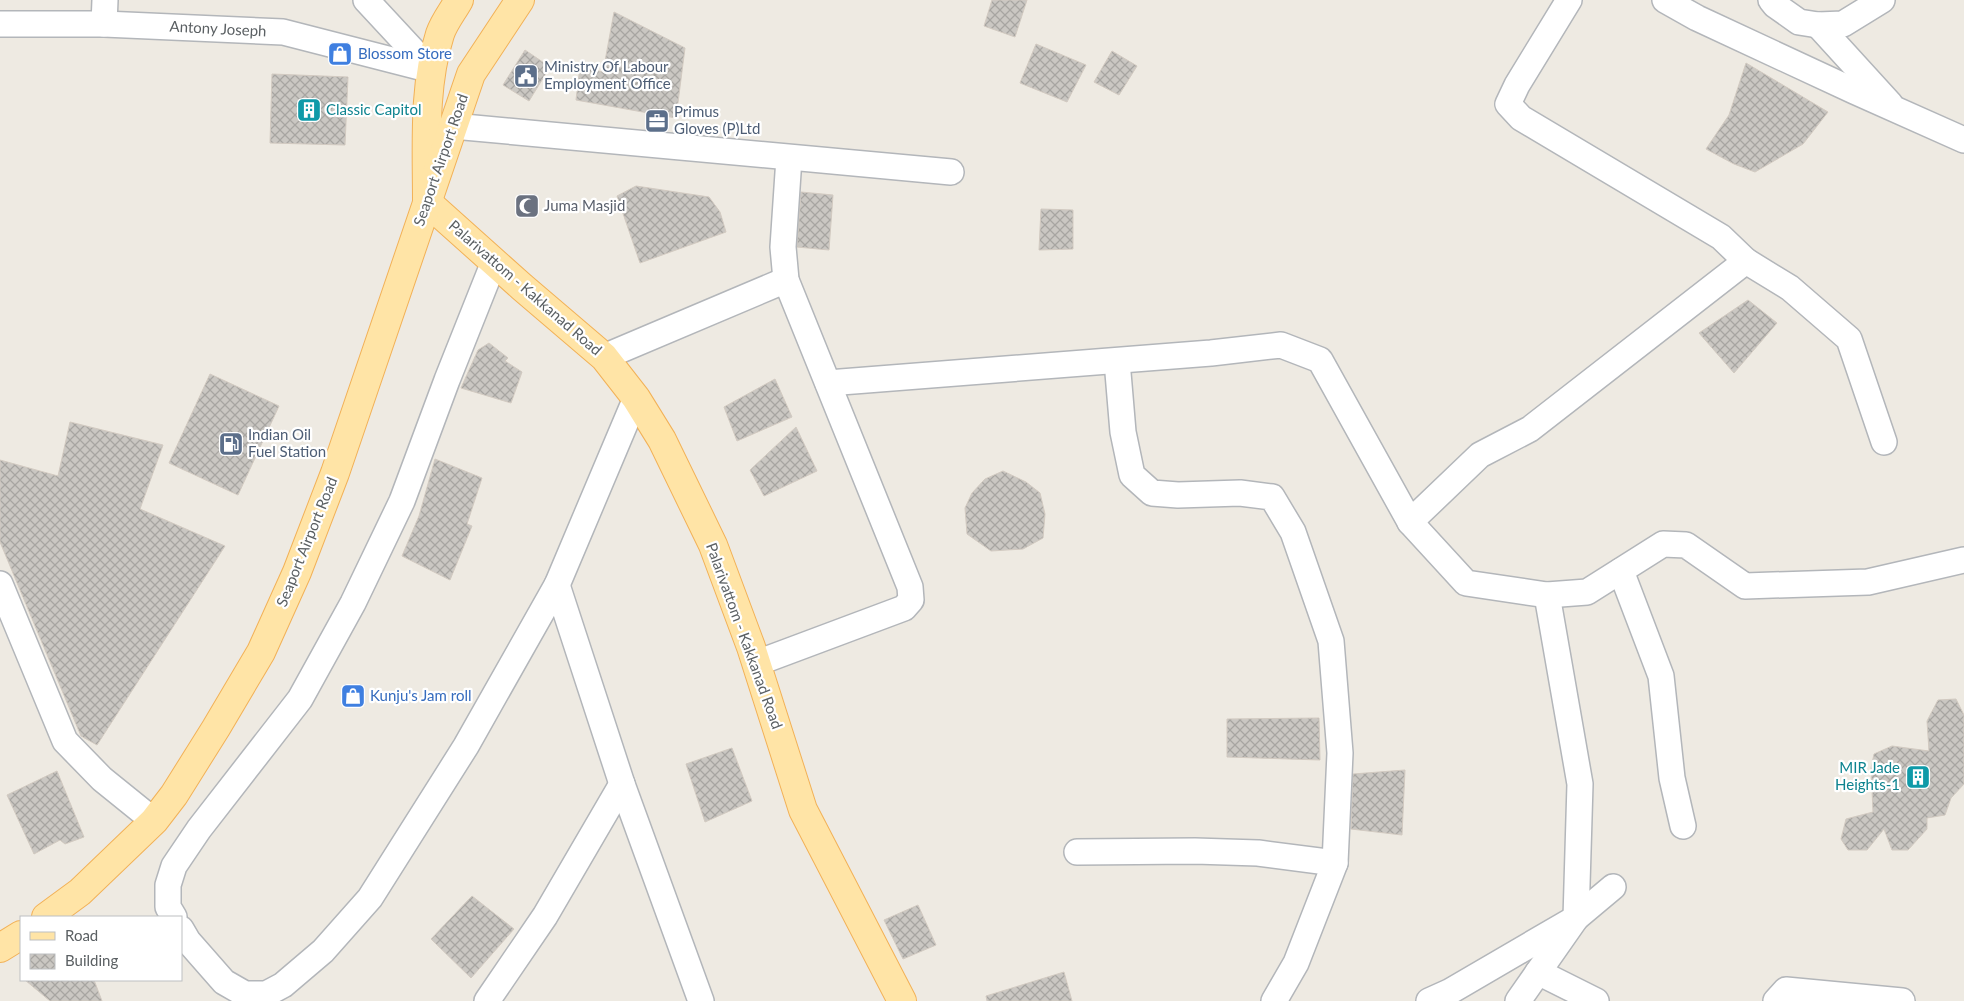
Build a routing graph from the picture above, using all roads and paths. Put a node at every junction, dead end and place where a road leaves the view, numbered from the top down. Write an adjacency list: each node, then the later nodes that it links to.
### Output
1 (366, 0): 11 (street)
2 (459, 0): 11 (main road)
3 (520, 0): 13 (main road, Seaport Airport Road)
4 (1569, 0): 18 (street)
5 (1665, 0): 12 (street)
6 (1771, 0): 10 (street)
7 (1882, 0): 10 (street)
8 (105, 12): 9 (street, Antony Joseph); 11 (street, Antony Joseph)
9 (0, 24)
10 (1818, 25): 12 (street)
11 (431, 70): 17 (main road)
12 (1894, 109): 14 (street)
13 (452, 126): 15 (street); 17 (main road, Seaport Airport Road)
14 (1964, 140)
15 (788, 158): 16 (street); 20 (street)
16 (951, 172)
17 (427, 202): 19 (main road, Palarivattom - Kakkanad Road); 34 (main road, Seaport Airport Road)
18 (1746, 261): 25 (street); 26 (street)
19 (494, 262): 21 (main road, Palarivattom - Kakkanad Road); 40 (street)
20 (786, 280): 21 (street); 23 (street)
21 (604, 356): 24 (main road, Palarivattom - Kakkanad Road)
22 (1116, 361): 23 (street); 26 (street); 37 (street)
23 (828, 383): 32 (street)
24 (636, 398): 30 (street); 32 (main road, Palarivattom - Kakkanad Road)
25 (1884, 442)
26 (1410, 522): 31 (street)
27 (1964, 560): 28 (street)
28 (1621, 571): 31 (street); 35 (street)
29 (0, 584): 34 (street)
30 (557, 586): 33 (street); 42 (street)
31 (1547, 595): 41 (street)
32 (757, 663): 48 (main road, Palarivattom - Kakkanad Road)
33 (622, 784): 46 (street); 47 (street)
34 (154, 820): 39 (main road, Seaport Airport Road)
35 (1684, 826)
36 (1077, 852): 37 (street)
37 (1335, 863): 49 (street)
38 (1613, 887): 41 (street)
39 (47, 916)
40 (173, 916)
41 (1576, 918): 45 (street); 50 (street)
42 (182, 931)
43 (20, 936): 44 (main road)
44 (0, 948)
45 (1538, 972): 51 (street); 52 (street)
46 (487, 1001)
47 (701, 1001)
48 (902, 1001)
49 (1274, 1001)
50 (1429, 1001)
51 (1518, 1001)
52 (1596, 1001)
53 (1776, 1001): 54 (street)
54 (1902, 1001)

